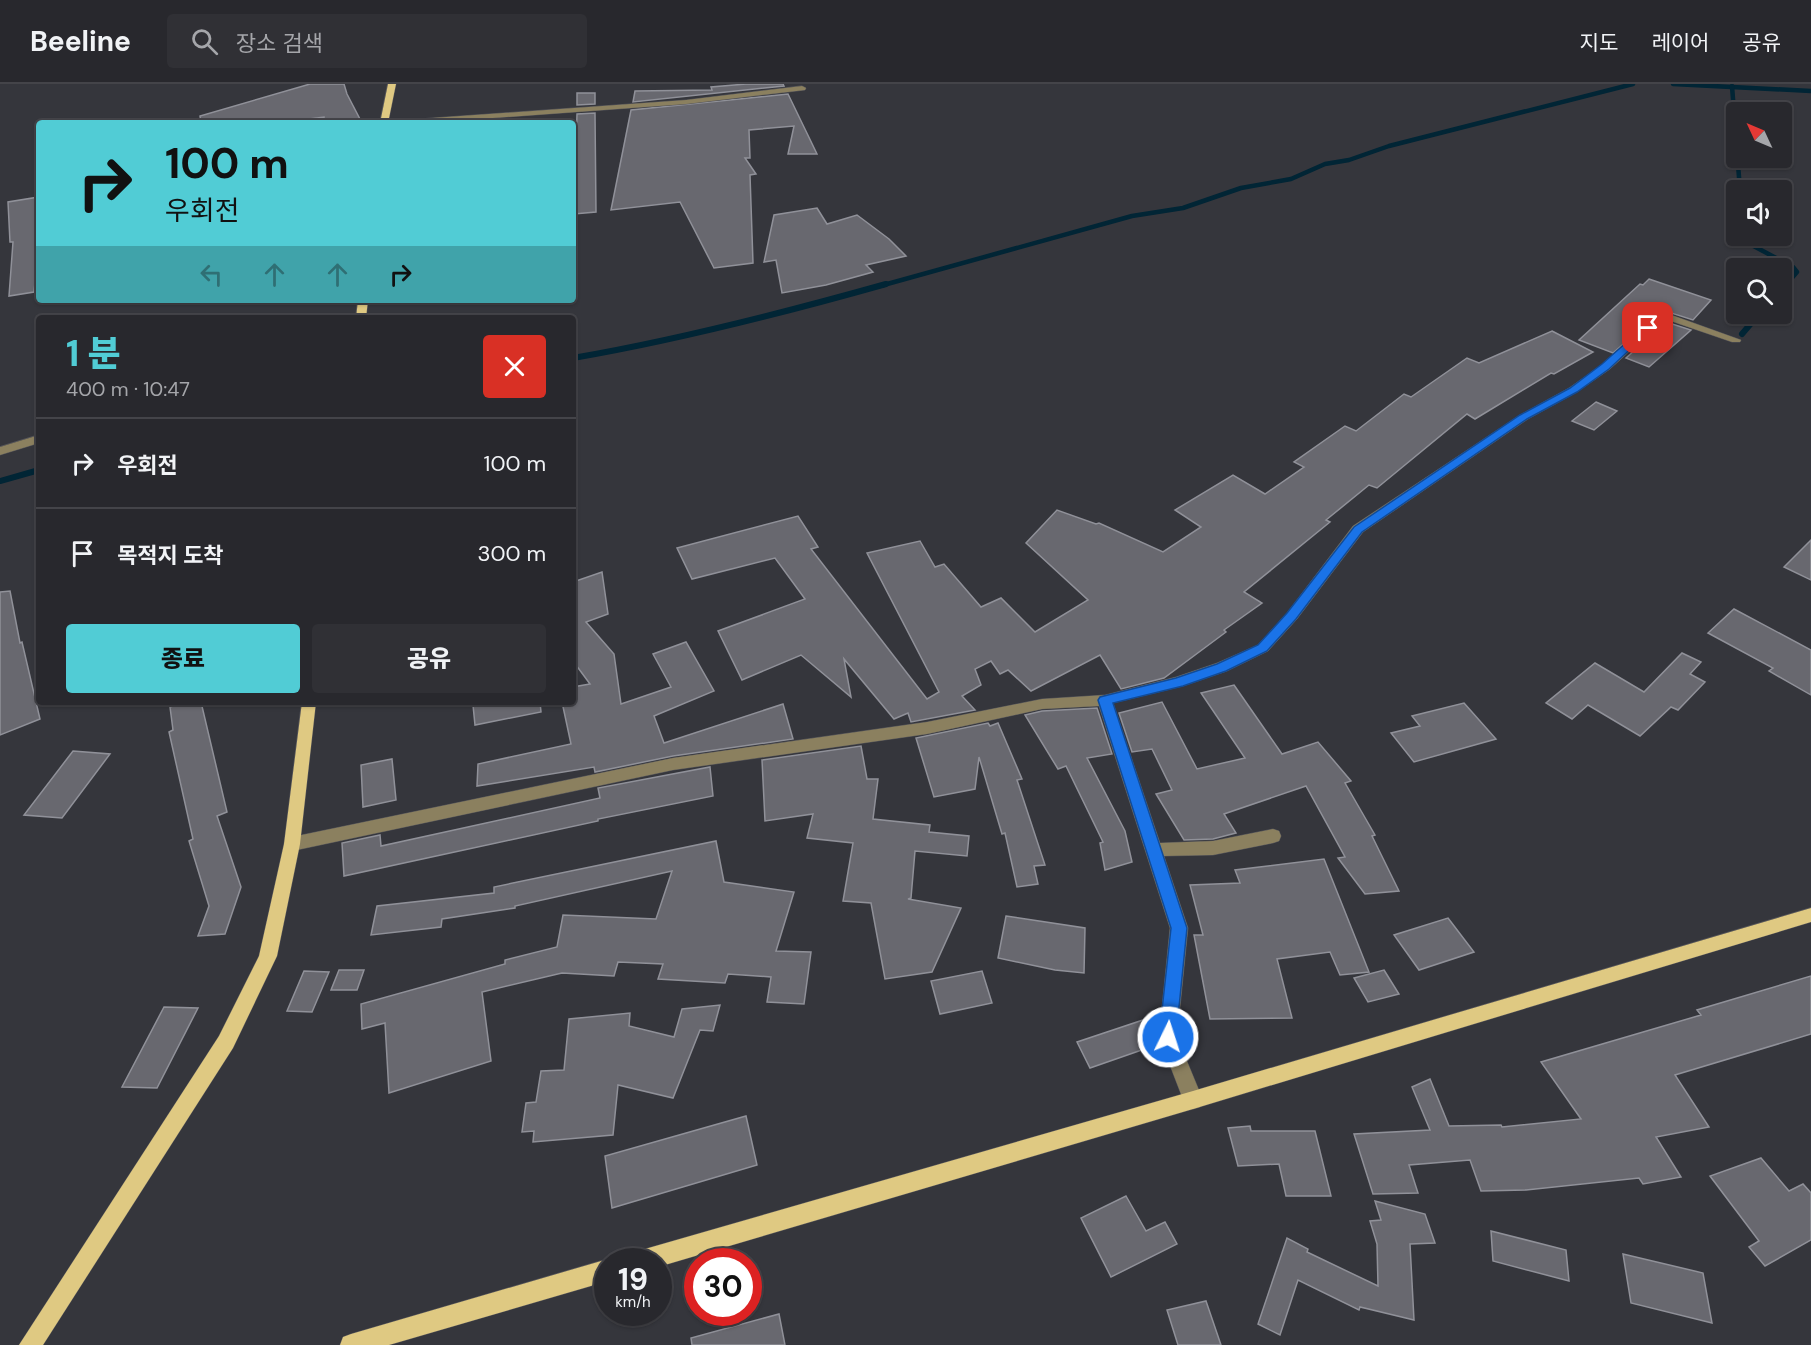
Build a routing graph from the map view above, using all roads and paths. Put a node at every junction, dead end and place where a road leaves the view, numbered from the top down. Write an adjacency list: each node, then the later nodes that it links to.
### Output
1 (392, 84): 5 (main road)
2 (1804, 84): 3 (main road)
3 (1811, 84)
4 (802, 88): 6 (street)
5 (385, 120)
6 (432, 120)
7 (1736, 340): 10 (street)
8 (36, 440): 9 (street)
9 (0, 451)
10 (1105, 700): 13 (street); 14 (street)
11 (309, 705): 13 (main road)
12 (1273, 836): 14 (street)
13 (292, 844): 19 (main road)
14 (1155, 850): 16 (street)
15 (1811, 915): 16 (main road)
16 (1193, 1100): 17 (main road)
17 (672, 1252)
18 (594, 1274): 20 (main road)
19 (30, 1345)
20 (351, 1345)

